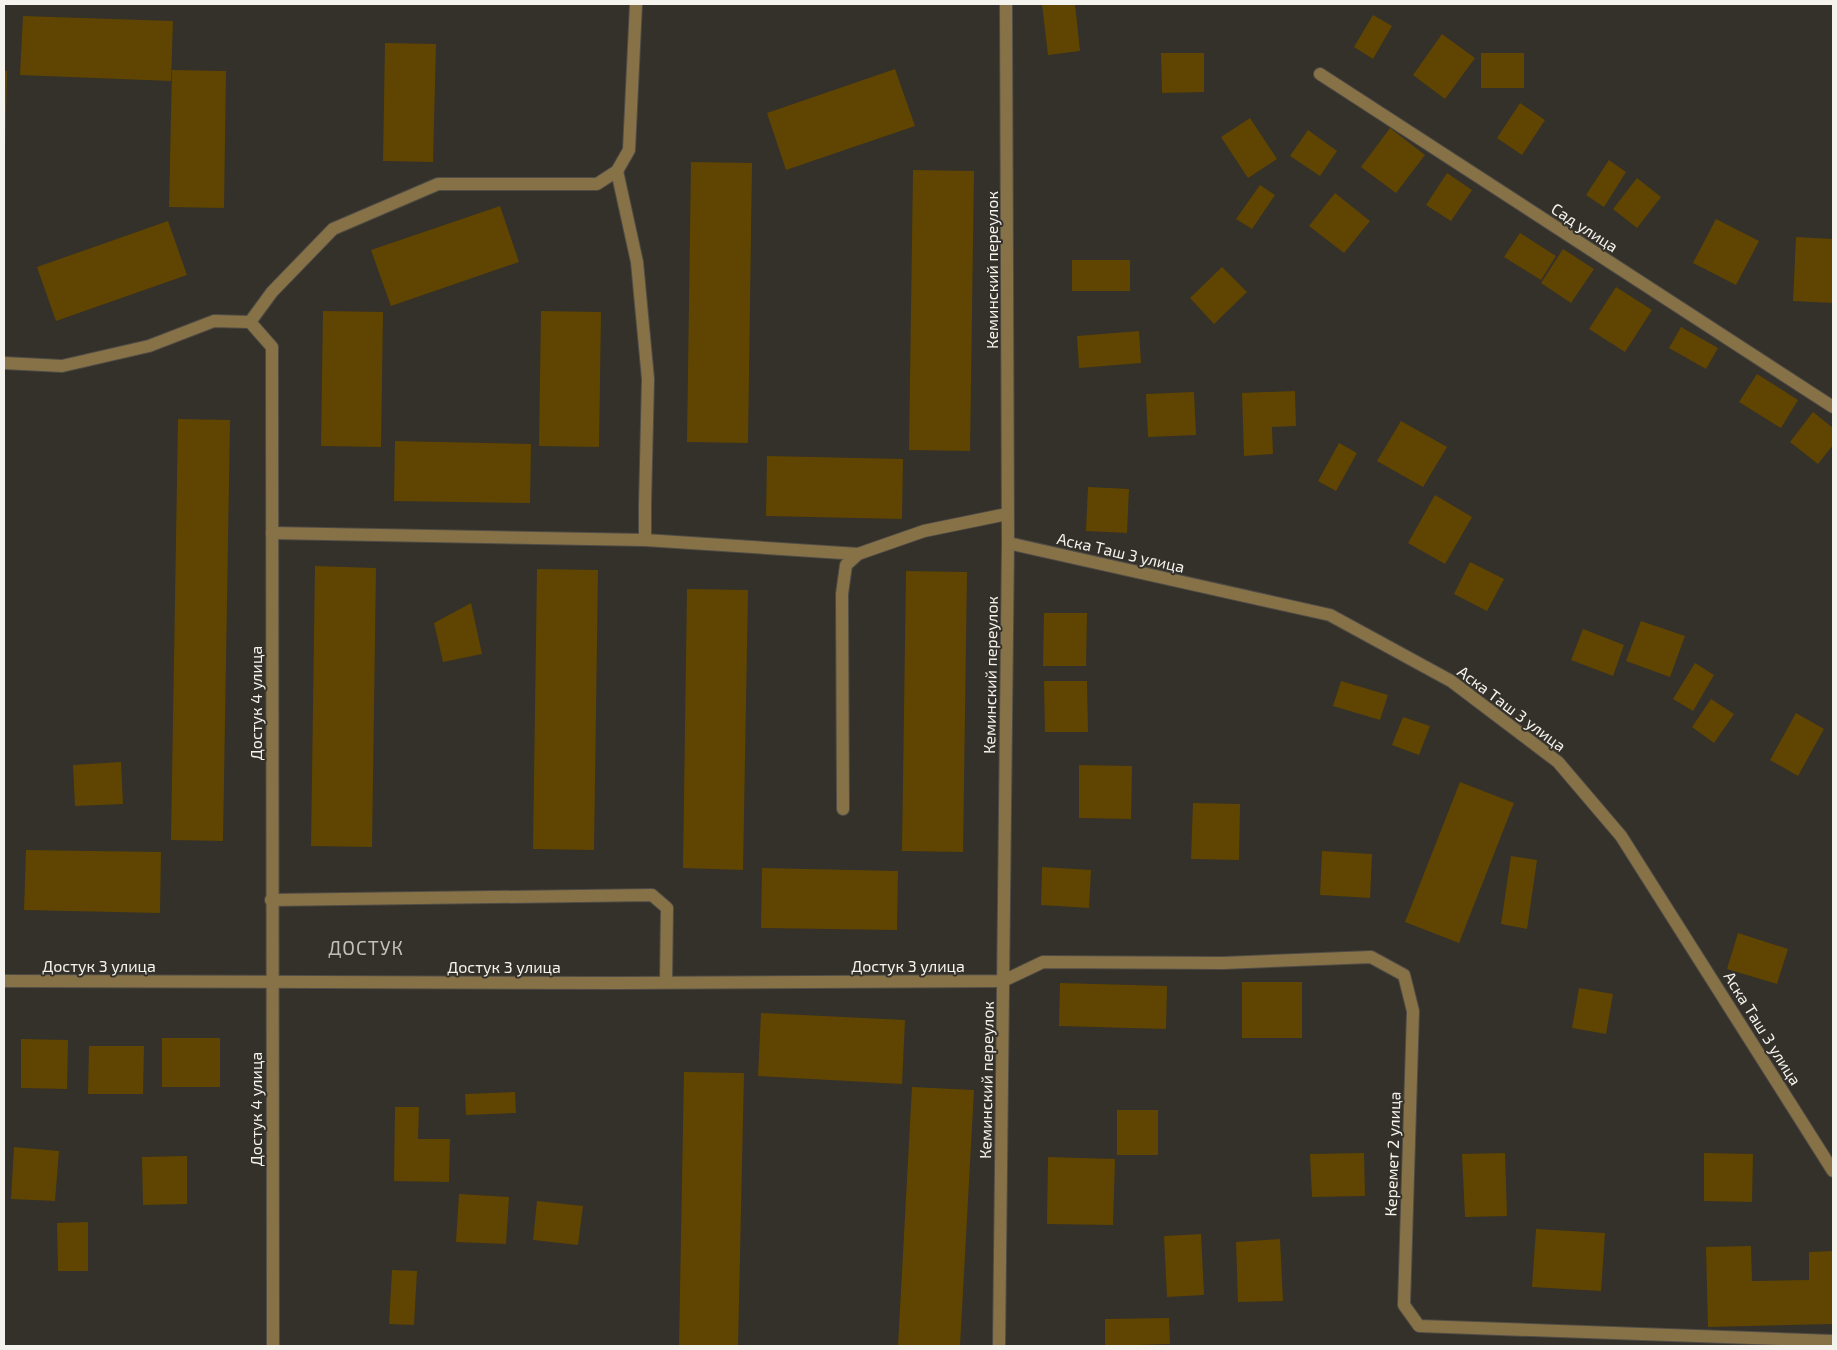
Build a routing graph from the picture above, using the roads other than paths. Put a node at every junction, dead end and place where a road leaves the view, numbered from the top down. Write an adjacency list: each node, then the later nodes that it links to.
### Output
1 (636, 4): 4 (street)
2 (1006, 4): 8 (street, Кеминский переулок)
3 (1320, 74): 7 (street, Сад улица)
4 (617, 171): 5 (street); 10 (street)
5 (250, 322): 6 (street); 9 (street, Достук 4 улица)
6 (4, 363)
7 (1833, 407)
8 (1007, 514): 11 (street, Кеминский переулок); 12 (street)
9 (272, 532): 10 (street); 14 (street, Достук 4 улица)
10 (645, 540): 12 (street)
11 (1008, 543): 15 (street, Кеминский переулок); 19 (street, Аска Таш 3 улица)
12 (858, 554): 13 (street)
13 (843, 809)
14 (271, 900): 17 (street, Достук 4 улица); 18 (street)
15 (1003, 981): 18 (street, Достук 3 улица); 21 (street, Керемет 2 улица); 23 (street, Кеминский переулок)
16 (4, 982): 17 (street, Достук 3 улица)
17 (271, 982): 18 (street, Достук 3 улица); 22 (street, Достук 4 улица)
18 (666, 982)
19 (1830, 1158): 20 (street, Аска Таш 3 улица)
20 (1833, 1171)
21 (1833, 1341)
22 (273, 1346)
23 (999, 1346)

